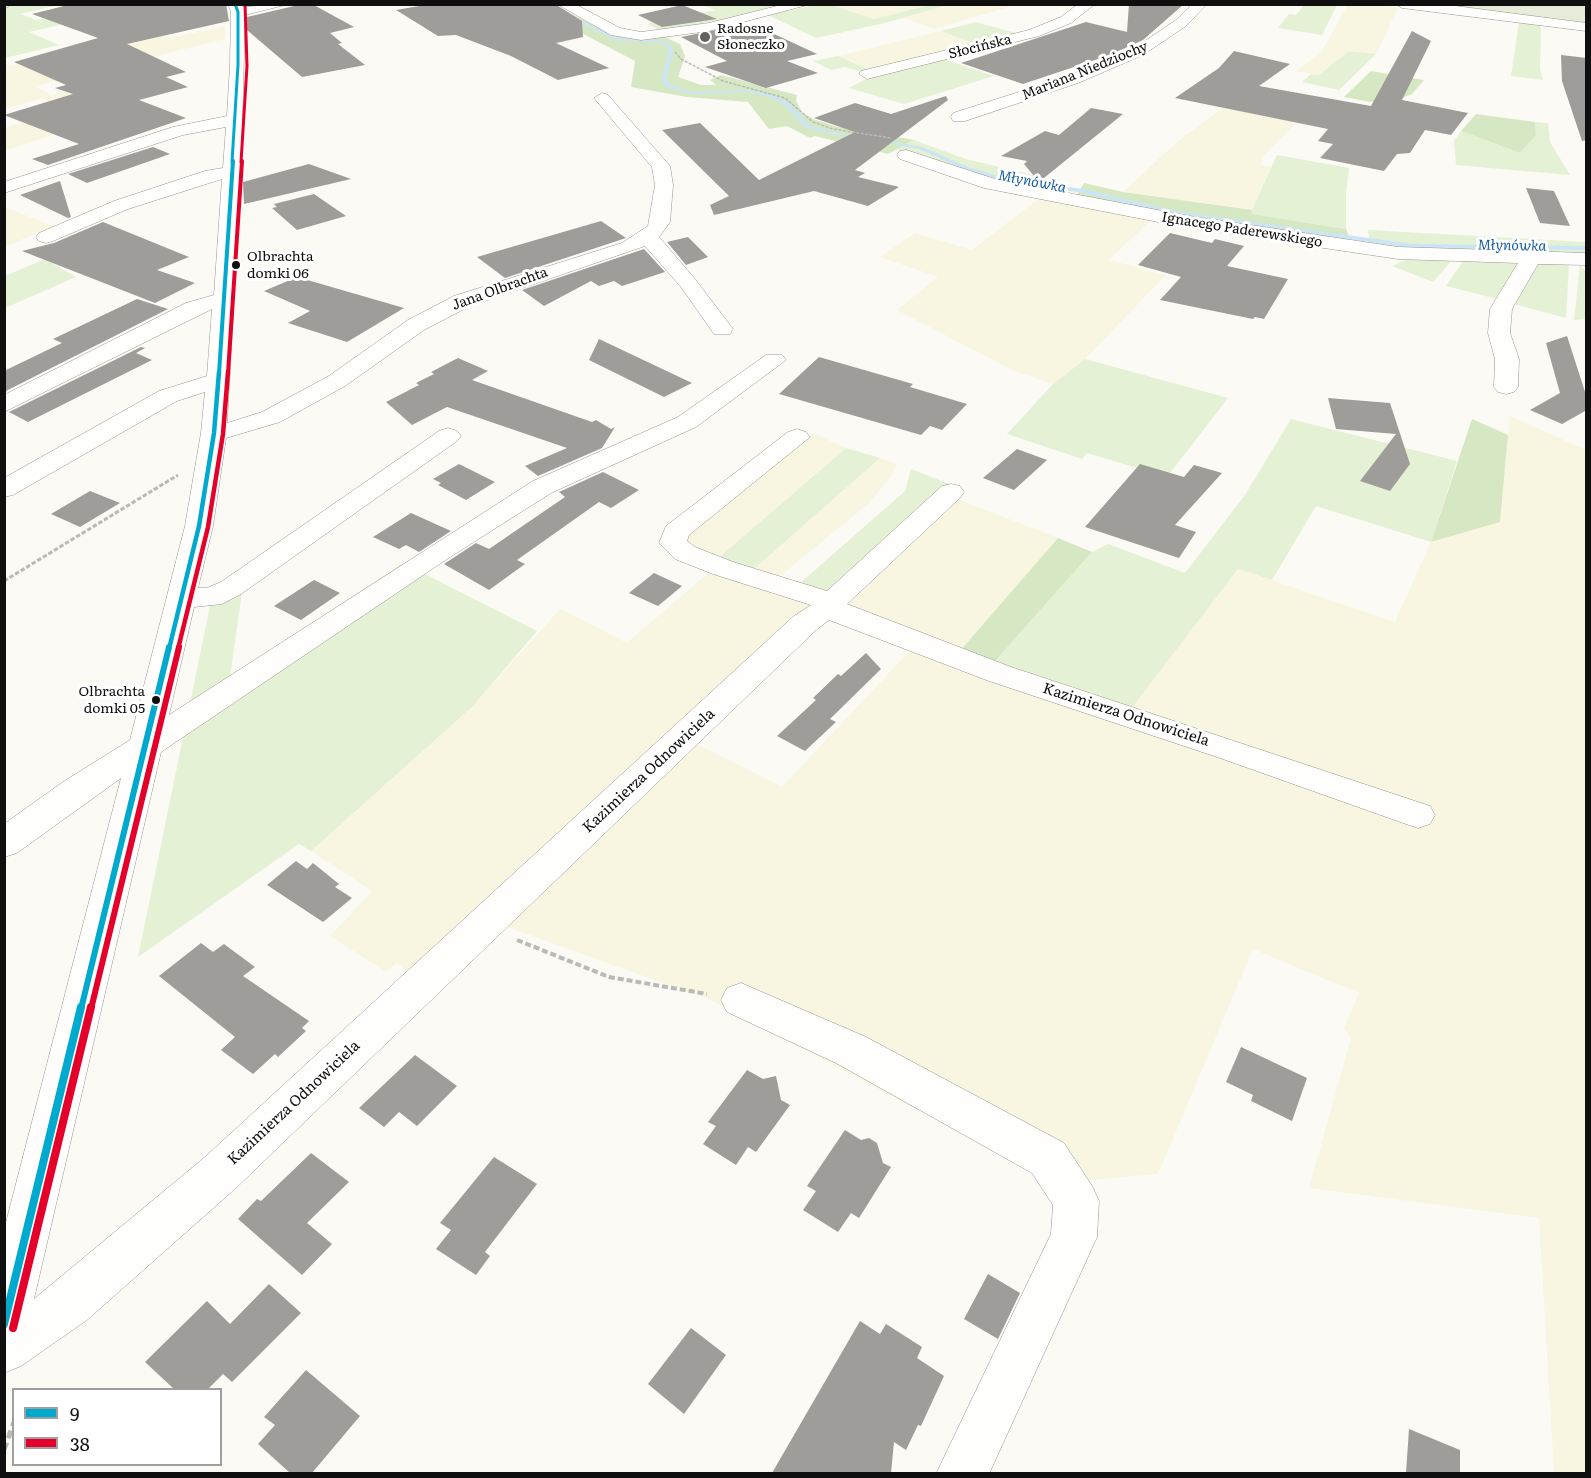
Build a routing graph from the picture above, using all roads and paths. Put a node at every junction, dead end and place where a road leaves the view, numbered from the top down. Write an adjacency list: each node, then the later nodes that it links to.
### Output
1 (282, 4): 7 (street)
2 (564, 4): 9 (street)
3 (804, 4): 9 (street)
4 (1088, 4): 10 (street, Słocińska)
5 (1200, 4): 13 (street, Mariana Niedziochy)
6 (1402, 4): 8 (street)
7 (237, 8): 12 (street)
8 (1587, 27)
9 (656, 36): 14 (path)
10 (867, 74)
11 (602, 98): 18 (street)
12 (228, 106): 15 (street); 16 (street)
13 (960, 117)
14 (901, 147): 19 (street, Ignacego Paderewskiego)
15 (232, 172): 17 (street); 21 (street)
16 (4, 188)
17 (46, 237)
18 (648, 237): 22 (street); 27 (street, Jana Olbrachta)
19 (1532, 257): 20 (street, Ignacego Paderewskiego); 25 (street)
20 (1587, 259)
21 (224, 299): 24 (street); 26 (street)
22 (722, 329)
23 (774, 360): 36 (street)
24 (217, 380): 27 (street); 31 (street)
25 (1506, 387)
26 (4, 405)
27 (214, 433): 34 (street)
28 (448, 436): 34 (street)
29 (797, 437): 35 (street)
30 (182, 474): 33 (path)
31 (4, 489)
32 (951, 492): 35 (street)
33 (4, 581)
34 (182, 598): 36 (street)
35 (830, 606): 37 (street, Kazimierza Odnowiciela); 39 (street, Kazimierza Odnowiciela)
36 (147, 746): 38 (street); 41 (street)
37 (1418, 815)
38 (4, 843)
39 (478, 930): 40 (path); 42 (street, Kazimierza Odnowiciela)
40 (741, 1000): 45 (street)
41 (4, 1326)
42 (4, 1349)
43 (12, 1428): 44 (path)
44 (4, 1450)
45 (962, 1473)

